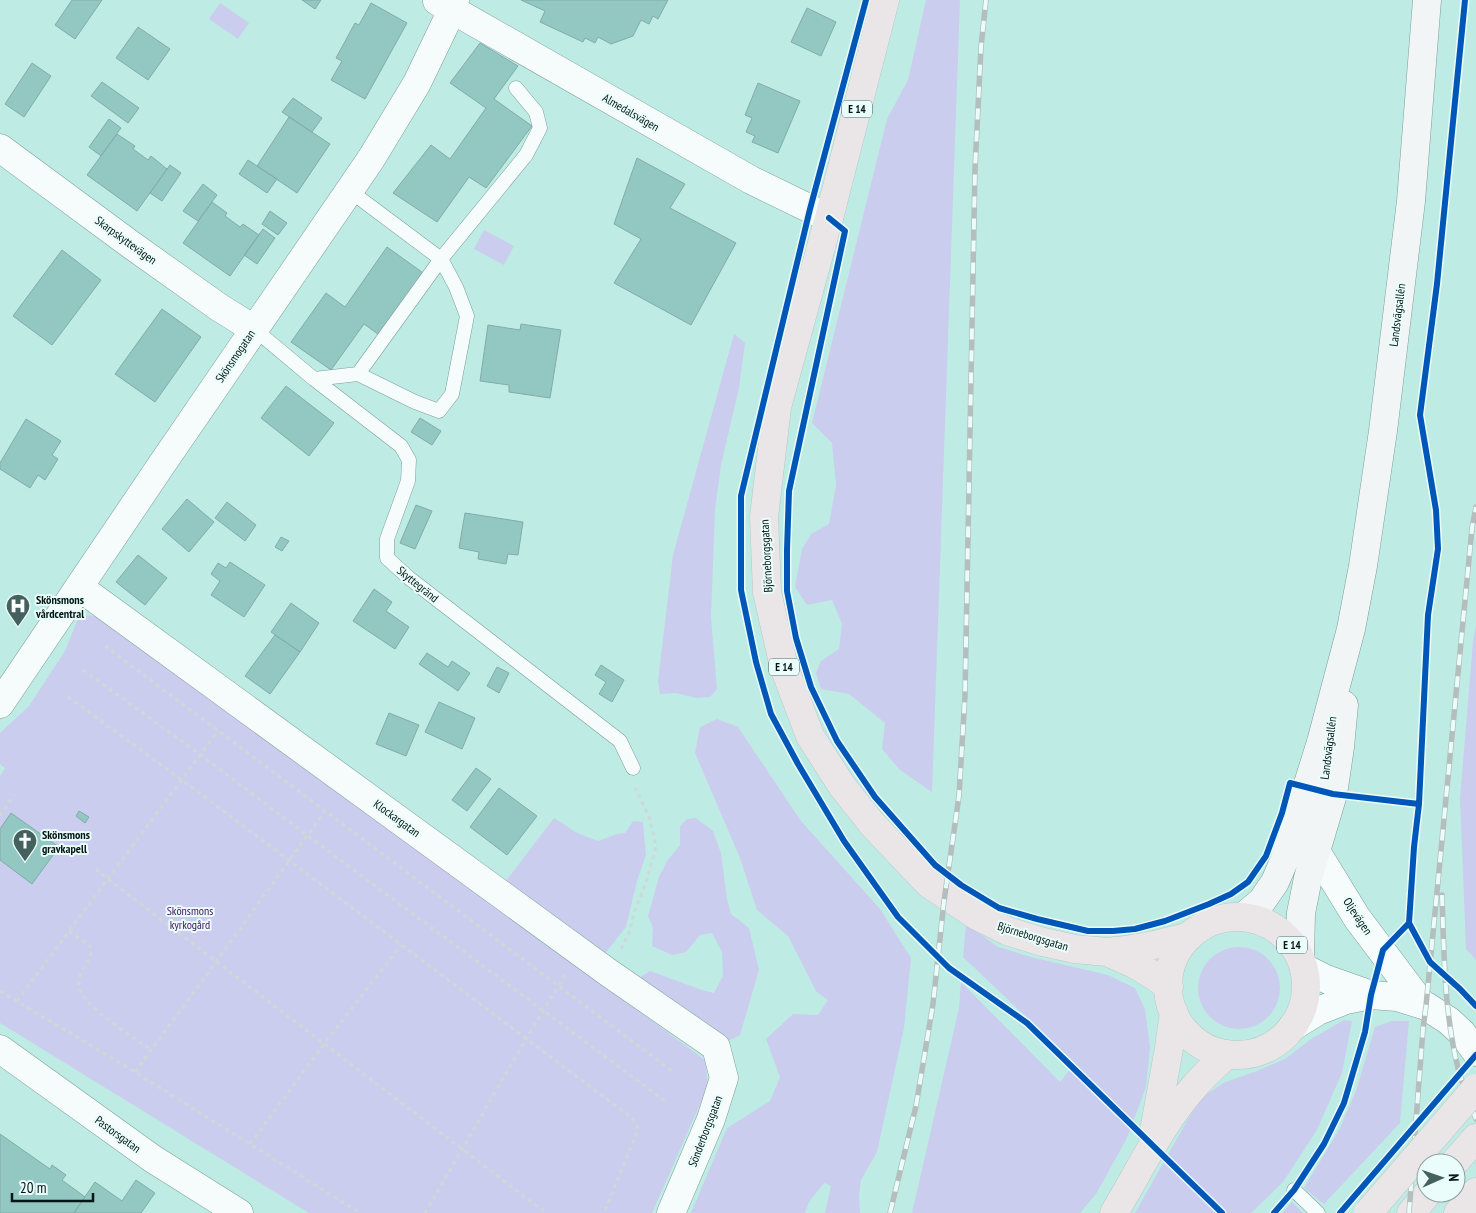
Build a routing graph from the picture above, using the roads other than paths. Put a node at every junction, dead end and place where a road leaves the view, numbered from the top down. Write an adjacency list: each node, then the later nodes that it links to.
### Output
1 (885, 0): 7 (highway, Björneborgsgatan / E 14)
2 (1427, 0): 13 (main road, Landsvägsallén)
3 (448, 3): 6 (street, Skönsmogatan); 7 (street, Almedalsvägen)
4 (516, 88): 8 (lane)
5 (0, 148): 9 (street, Skarpskyttevägen)
6 (350, 191): 8 (lane); 9 (street, Skönsmogatan)
7 (829, 218): 19 (highway, Björneborgsgatan / E 14)
8 (441, 259): 10 (lane); 10 (lane)
9 (254, 329): 11 (lane, Skyttegränd); 12 (street, Skönsmogatan)
10 (358, 374): 11 (lane)
11 (314, 379): 15 (lane, Skyttegränd)
12 (79, 587): 14 (street, Skönsmogatan); 25 (street, Klockargatan)
13 (1351, 629): 16 (main road, Landsvägsallén); 17 (main road, Landsvägsallén)
14 (0, 704)
15 (632, 768)
16 (1316, 851): 20 (main road, Landsvägsallén); 23 (street, Oljevägen)
17 (1243, 917): 18 (highway, E 14); 20 (highway, E 14)
18 (1190, 936): 19 (highway, Björneborgsgatan / E 14); 22 (highway, E 14)
19 (1107, 952): 22 (highway, Björneborgsgatan / E 14)
20 (1302, 962): 21 (street, Oljevägen); 24 (highway, E 14)
21 (1372, 995): 23 (street, Oljevägen); 24 (street, Oljevägen)
22 (1171, 999): 28 (highway, E 14); 31 (highway, E 14)
23 (1421, 1004): 27 (street, Oljevägen)
24 (1292, 1027): 28 (highway, E 14)
25 (716, 1047): 37 (street, Sönderborgsgatan)
26 (0, 1049): 36 (street, Pastorsgatan)
27 (1476, 1052)
28 (1227, 1054): 31 (highway, E 14)
29 (1476, 1088): 40 (highway, bridge)
30 (1476, 1138): 32 (highway)
31 (1152, 1146): 38 (highway, E 14)
32 (1463, 1153)
33 (1294, 1190): 39 (lane)
34 (1476, 1192): 42 (highway)
35 (1420, 1203): 41 (highway)
36 (239, 1213)
37 (672, 1213)
38 (1114, 1213)
39 (1318, 1213)
40 (1368, 1213)
41 (1411, 1213)
42 (1458, 1213)

